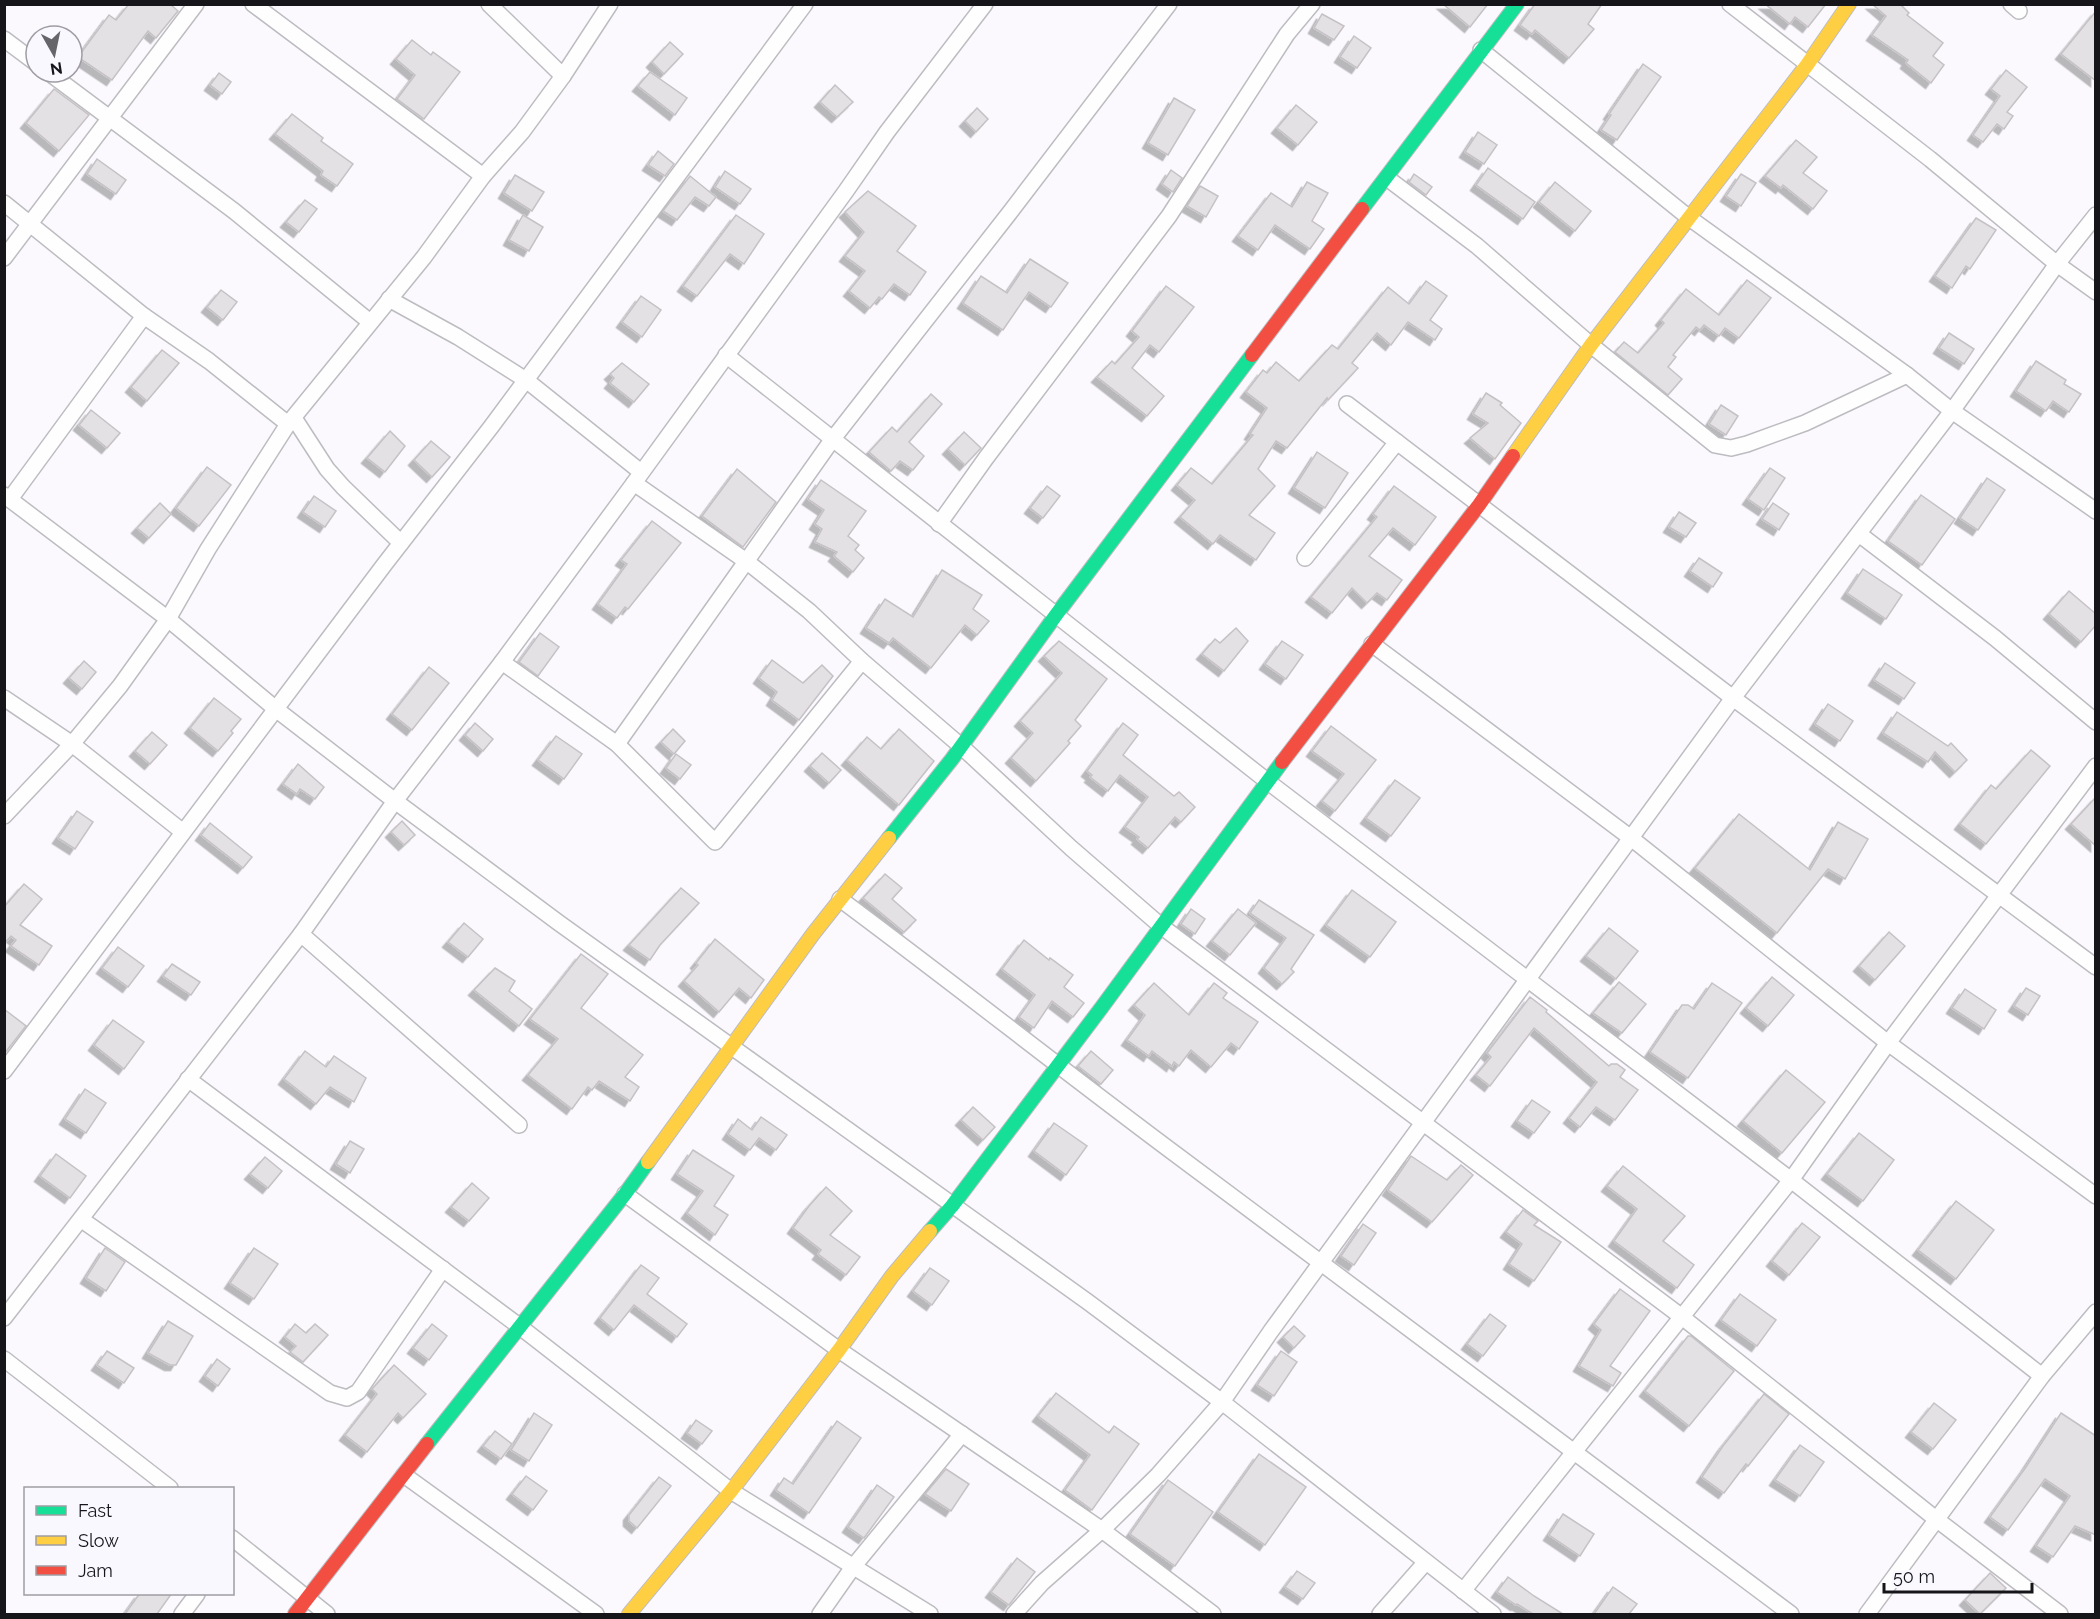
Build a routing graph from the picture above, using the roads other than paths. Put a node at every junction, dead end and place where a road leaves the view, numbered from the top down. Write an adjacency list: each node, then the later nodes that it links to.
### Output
1 (196, 4): 18 (street)
2 (253, 4): 19 (street)
3 (489, 4): 16 (street)
4 (610, 4): 16 (street)
5 (805, 4): 34 (street)
6 (1169, 4): 38 (street)
7 (1312, 4): 44 (street)
8 (1517, 4): 13 (street)
9 (1730, 4): 15 (street)
10 (1849, 4): 15 (street)
11 (981, 6): 32 (street)
12 (4, 39): 14 (street)
13 (1481, 50): 20 (street); 23 (street)
14 (24, 54)
15 (1807, 65): 23 (street); 26 (street)
16 (563, 76): 19 (street)
17 (64, 84): 18 (street)
18 (109, 118): 24 (street); 30 (street)
19 (483, 176): 28 (street)
20 (1387, 178): 31 (street); 49 (street)
21 (4, 203): 24 (street)
22 (2096, 214): 26 (street)
23 (1688, 217): 31 (street); 33 (street)
24 (29, 224): 25 (street); 29 (street)
25 (4, 258)
26 (2057, 264): 27 (street); 36 (street)
27 (2096, 292)
28 (389, 299): 30 (street); 34 (street)
29 (144, 316): 37 (street); 41 (street)
30 (370, 322): 37 (street)
31 (1591, 345): 33 (street); 42 (street)
32 (726, 355): 38 (street); 40 (street)
33 (1907, 375): 36 (street)
34 (526, 380): 40 (street); 46 (street)
35 (1347, 404): 39 (street)
36 (1952, 411): 43 (street); 45 (street)
37 (291, 421): 46 (street); 50 (street)
38 (831, 440): 44 (street); 48 (street)
39 (1396, 441): 42 (street); 47 (street)
40 (638, 478): 48 (street); 53 (street)
41 (7, 497): 50 (street)
42 (1479, 505): 51 (street); 55 (street)
43 (2096, 511)
44 (939, 524): 49 (street)
45 (1858, 534): 55 (street); 57 (street)
46 (401, 543): 56 (street)
47 (1305, 558)
48 (746, 561): 52 (street); 59 (street)
49 (1056, 615): 60 (street); 62 (street)
50 (168, 619): 56 (street); 58 (street)
51 (1372, 644): 62 (street); 66 (street)
52 (862, 661): 59 (street); 60 (street)
53 (502, 662): 59 (street); 63 (street)
54 (4, 698): 58 (street)
55 (1733, 698): 66 (street); 67 (street)
56 (277, 710): 63 (street); 65 (street)
57 (2096, 722)
58 (72, 744): 64 (street); 65 (street)
59 (617, 744)
60 (962, 747): 68 (street); 69 (street)
61 (2096, 766): 67 (street)
62 (1267, 781): 69 (street); 72 (street)
63 (395, 801): 70 (street); 74 (street)
64 (4, 816)
65 (183, 832): 76 (street)
66 (1631, 838): 72 (street); 73 (street)
67 (1997, 896): 71 (street); 73 (street)
68 (840, 899): 74 (street); 75 (street)
69 (1161, 926): 75 (street); 78 (street)
70 (301, 933): 77 (street); 79 (street)
71 (2096, 967)
72 (1528, 980): 78 (street); 80 (street)
73 (1888, 1043): 80 (street); 82 (street)
74 (731, 1047): 81 (street); 83 (street)
75 (1056, 1065): 83 (street); 85 (street)
76 (4, 1071)
77 (188, 1079): 84 (street); 86 (street)
78 (1424, 1122): 85 (street); 89 (street)
79 (519, 1125)
80 (1791, 1180): 89 (street); 93 (street)
81 (626, 1194): 90 (street); 91 (street)
82 (2096, 1196)
83 (952, 1206): 91 (street); 94 (street)
84 (82, 1220): 86 (street); 87 (street)
85 (1321, 1264): 94 (street); 96 (street)
86 (442, 1269): 90 (street)
87 (7, 1310)
88 (2096, 1312): 93 (street)
89 (1682, 1317): 96 (street); 100 (street)
90 (519, 1326): 97 (street); 99 (street)
91 (839, 1350): 95 (street); 99 (street)
92 (4, 1359): 98 (street)
93 (2042, 1376): 100 (street)
94 (1222, 1402): 101 (street); 103 (street)
95 (962, 1434): 101 (street); 104 (street)
96 (1575, 1451): 105 (street); 119 (street)
97 (404, 1475): 107 (street); 111 (street)
98 (169, 1487)
99 (731, 1491): 104 (street); 112 (street)
100 (1936, 1519): 120 (street); 121 (street)
101 (1102, 1530): 115 (street); 116 (street)
102 (234, 1541): 107 (street)
103 (1425, 1563): 105 (street); 117 (street)
104 (853, 1567): 113 (street); 114 (street)
105 (1463, 1591): 118 (street)
106 (196, 1595): 108 (street)
107 (307, 1599): 109 (street); 110 (street)
108 (182, 1614)
109 (296, 1614)
110 (327, 1614)
111 (596, 1614)
112 (629, 1614)
113 (819, 1614)
114 (930, 1614)
115 (1014, 1614)
116 (1213, 1614)
117 (1380, 1614)
118 (1493, 1614)
119 (1791, 1614)
120 (1867, 1614)
121 (2060, 1614)

